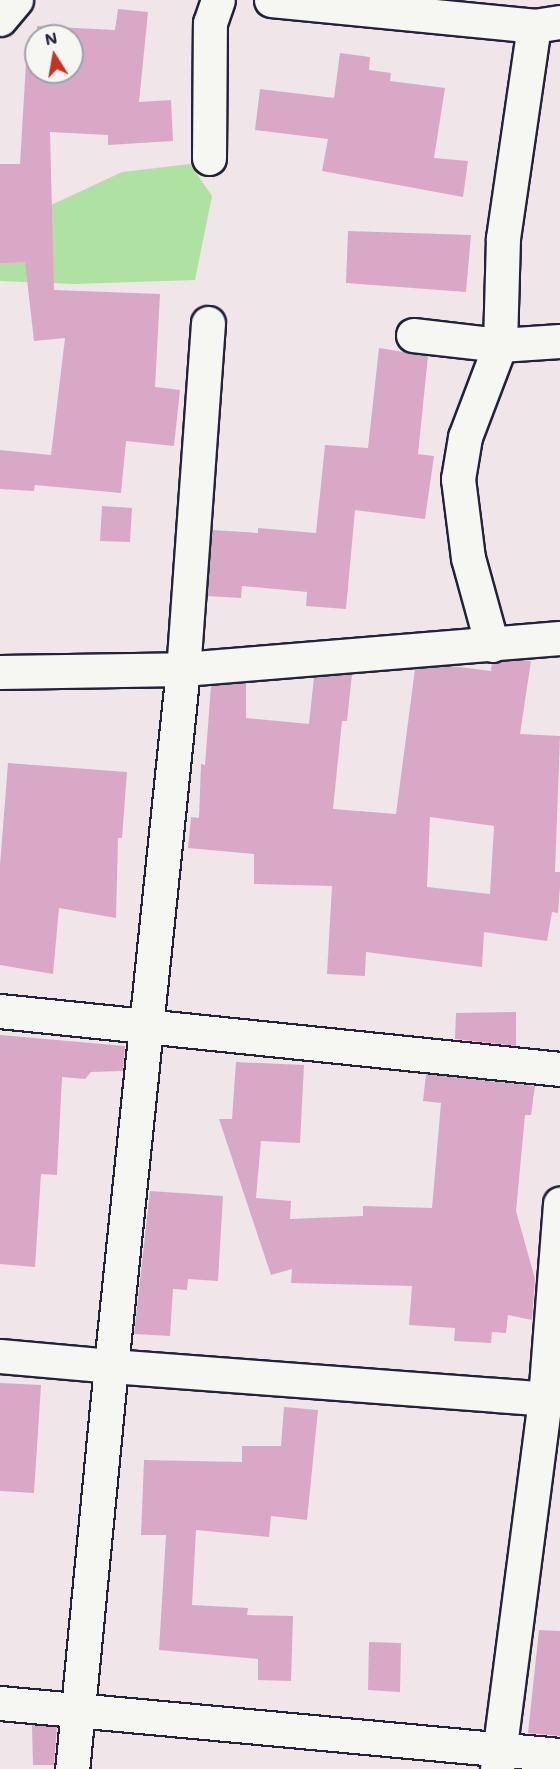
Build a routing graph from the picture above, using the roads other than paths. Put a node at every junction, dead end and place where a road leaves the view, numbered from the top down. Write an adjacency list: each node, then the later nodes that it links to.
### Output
1 (16, 0): 4 (street)
2 (218, 0): 6 (street)
3 (271, 0): 5 (street)
4 (0, 19)
5 (547, 24): 10 (street)
6 (209, 158)
7 (208, 323): 13 (street)
8 (413, 335): 10 (street)
9 (560, 341): 10 (street)
10 (500, 345): 12 (street)
11 (560, 638): 12 (street)
12 (492, 645): 13 (street)
13 (183, 669): 14 (street); 16 (street)
14 (0, 672)
15 (0, 1011): 16 (street)
16 (149, 1026): 17 (street); 20 (street)
17 (560, 1068)
18 (560, 1204): 21 (street)
19 (0, 1356): 20 (street)
20 (111, 1366): 21 (street); 23 (street)
21 (553, 1399): 25 (street)
22 (0, 1703): 23 (street)
23 (78, 1712): 25 (street); 26 (street)
24 (560, 1755): 25 (street)
25 (499, 1759)
26 (72, 1769)

